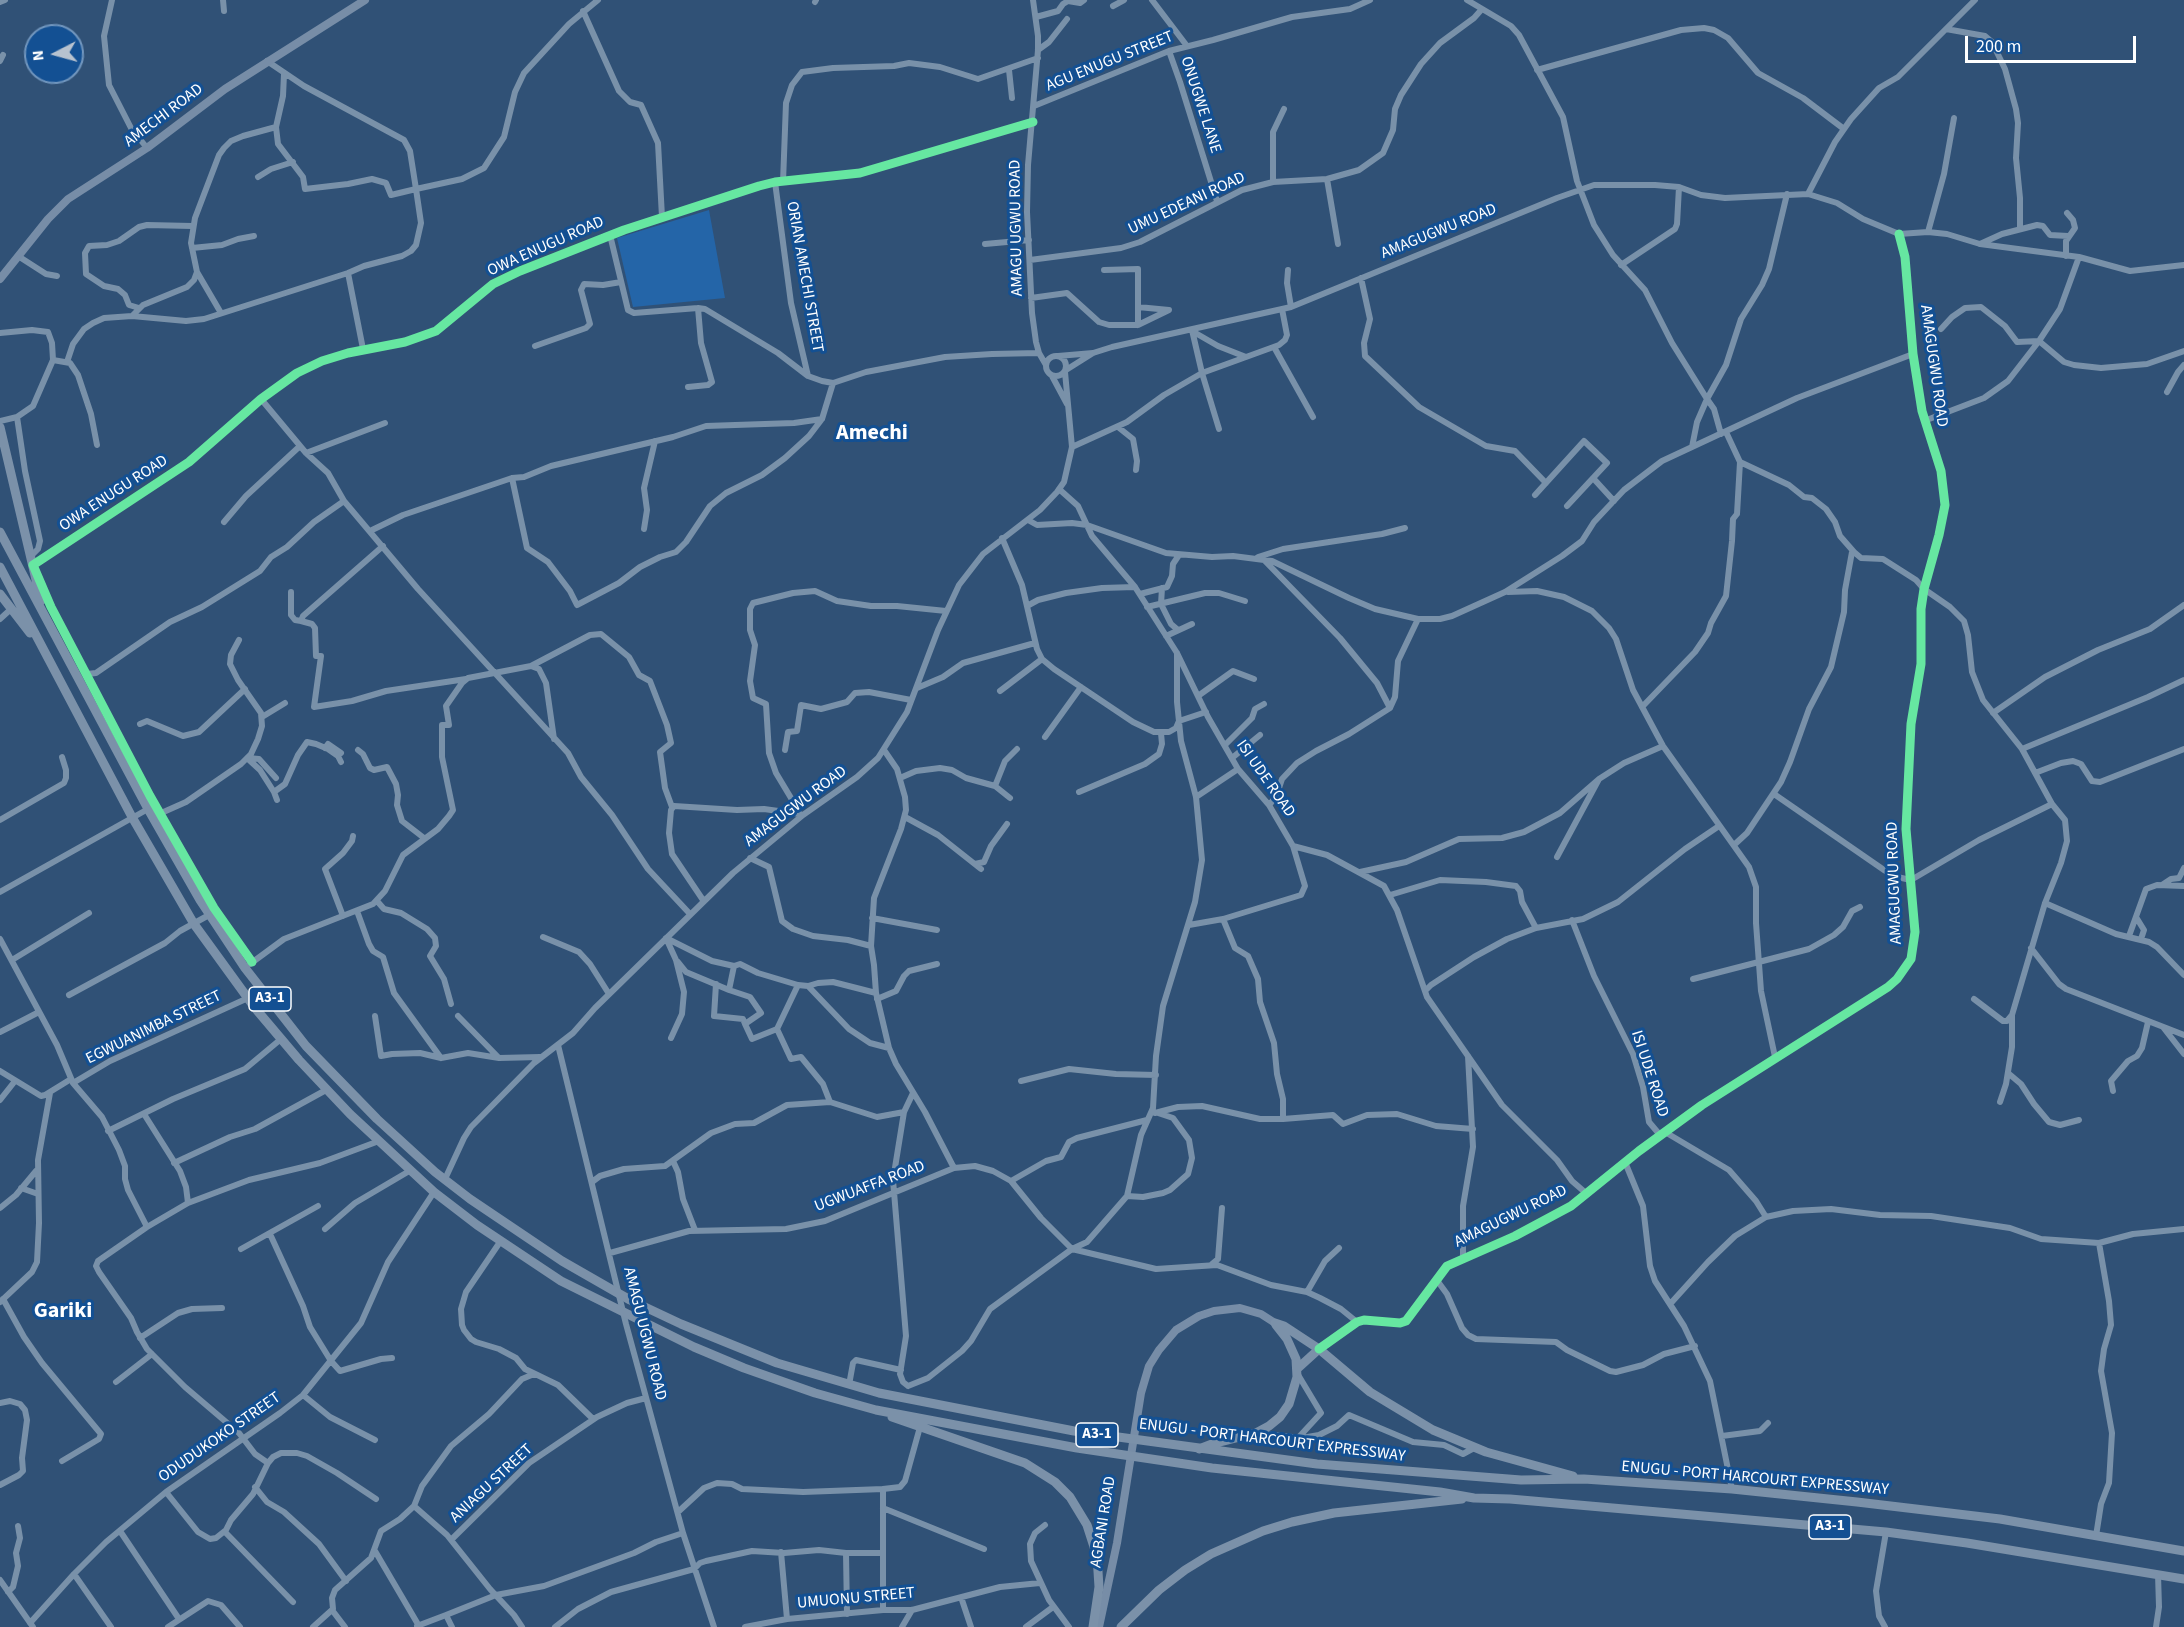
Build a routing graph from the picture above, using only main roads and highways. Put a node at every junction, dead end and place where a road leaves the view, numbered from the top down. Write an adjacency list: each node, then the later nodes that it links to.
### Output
1 (365, 0): 2 (main road, AMECHI ROAD)
2 (0, 279)
3 (0, 427): 7 (highway)
4 (0, 532): 7 (highway, ENUGU - PORT HARCOURT EXPRESSWAY / A3-1)
5 (0, 567): 8 (highway)
6 (0, 594): 8 (highway)
7 (44, 612): 13 (highway, ENUGU - PORT HARCOURT EXPRESSWAY / A3-1)
8 (44, 651): 12 (highway, ENUGU - PORT HARCOURT EXPRESSWAY / A3-1)
9 (1275, 1323): 10 (highway); 11 (highway); 18 (main road, AGBANI ROAD)
10 (1319, 1349): 11 (highway); 14 (highway)
11 (1297, 1371): 13 (highway)
12 (876, 1410): 15 (highway, ENUGU - PORT HARCOURT EXPRESSWAY / A3-1); 18 (highway)
13 (1198, 1449): 14 (highway, ENUGU - PORT HARCOURT EXPRESSWAY / A3-1)
14 (1584, 1479): 16 (highway, ENUGU - PORT HARCOURT EXPRESSWAY / A3-1)
15 (1474, 1498): 17 (highway, ENUGU - PORT HARCOURT EXPRESSWAY / A3-1); 19 (highway)
16 (2184, 1551)
17 (2184, 1579)
18 (1097, 1625)
19 (1121, 1627)

